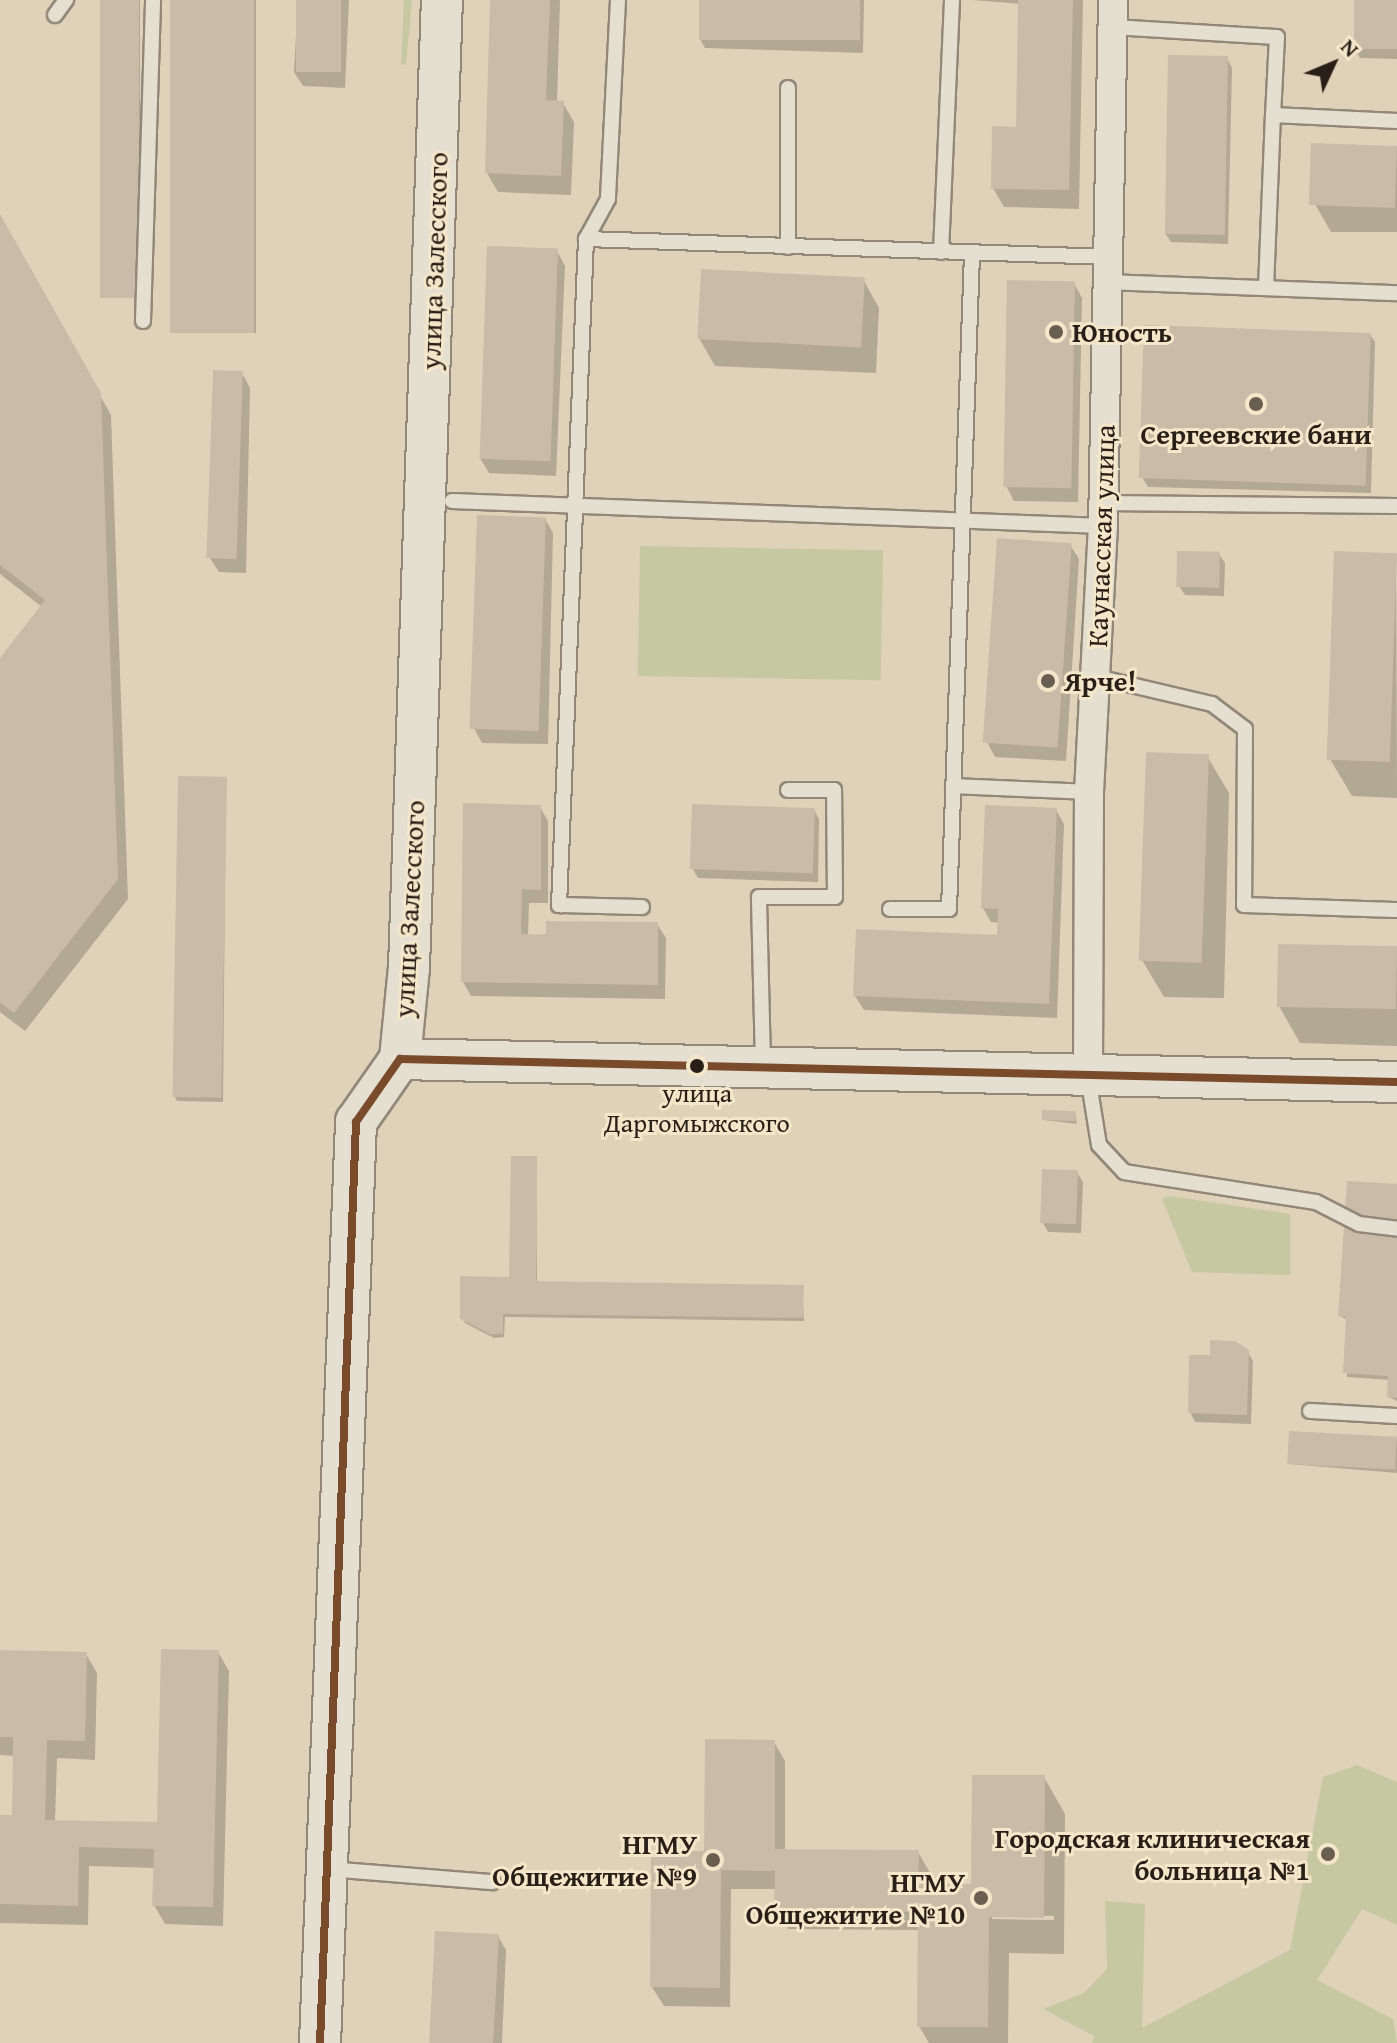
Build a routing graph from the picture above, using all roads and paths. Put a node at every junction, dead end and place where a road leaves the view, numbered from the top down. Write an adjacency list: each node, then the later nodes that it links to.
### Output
1 (66, 0): 7 (lane)
2 (153, 0): 18 (lane)
3 (442, 0): 31 (main road, улица Залесского)
4 (618, 0): 11 (lane)
5 (952, 0): 13 (lane)
6 (1112, 14): 9 (lane); 15 (street, Каунасская улица)
7 (55, 15)
8 (788, 88): 12 (lane)
9 (1273, 115): 10 (lane); 16 (lane)
10 (1397, 121)
11 (586, 239): 12 (lane); 21 (lane)
12 (788, 247): 13 (lane)
13 (941, 252): 14 (lane)
14 (972, 253): 15 (lane); 23 (lane)
15 (1108, 269): 16 (lane); 22 (street, Каунасская улица)
16 (1266, 288): 17 (lane)
17 (1397, 293)
18 (143, 321)
19 (452, 501): 21 (lane)
20 (1397, 506): 22 (lane)
21 (576, 509): 23 (lane); 28 (lane)
22 (1103, 514): 23 (lane); 24 (street, Каунасская улица)
23 (962, 523): 25 (lane)
24 (1097, 677): 27 (street, Каунасская улица); 30 (lane)
25 (953, 786): 27 (lane); 29 (lane)
26 (788, 790): 32 (lane)
27 (1089, 792): 33 (street, Каунасская улица)
28 (642, 907)
29 (890, 909)
30 (1397, 910)
31 (400, 1059): 32 (main road); 38 (main road, улица Залесского)
32 (763, 1065): 33 (main road)
33 (1088, 1072): 34 (main road); 35 (lane)
34 (1397, 1082)
35 (1397, 1229)
36 (1310, 1411): 37 (lane)
37 (1397, 1416)
38 (327, 1869): 39 (lane); 40 (main road, улица Залесского)
39 (492, 1882)
40 (320, 2043)

